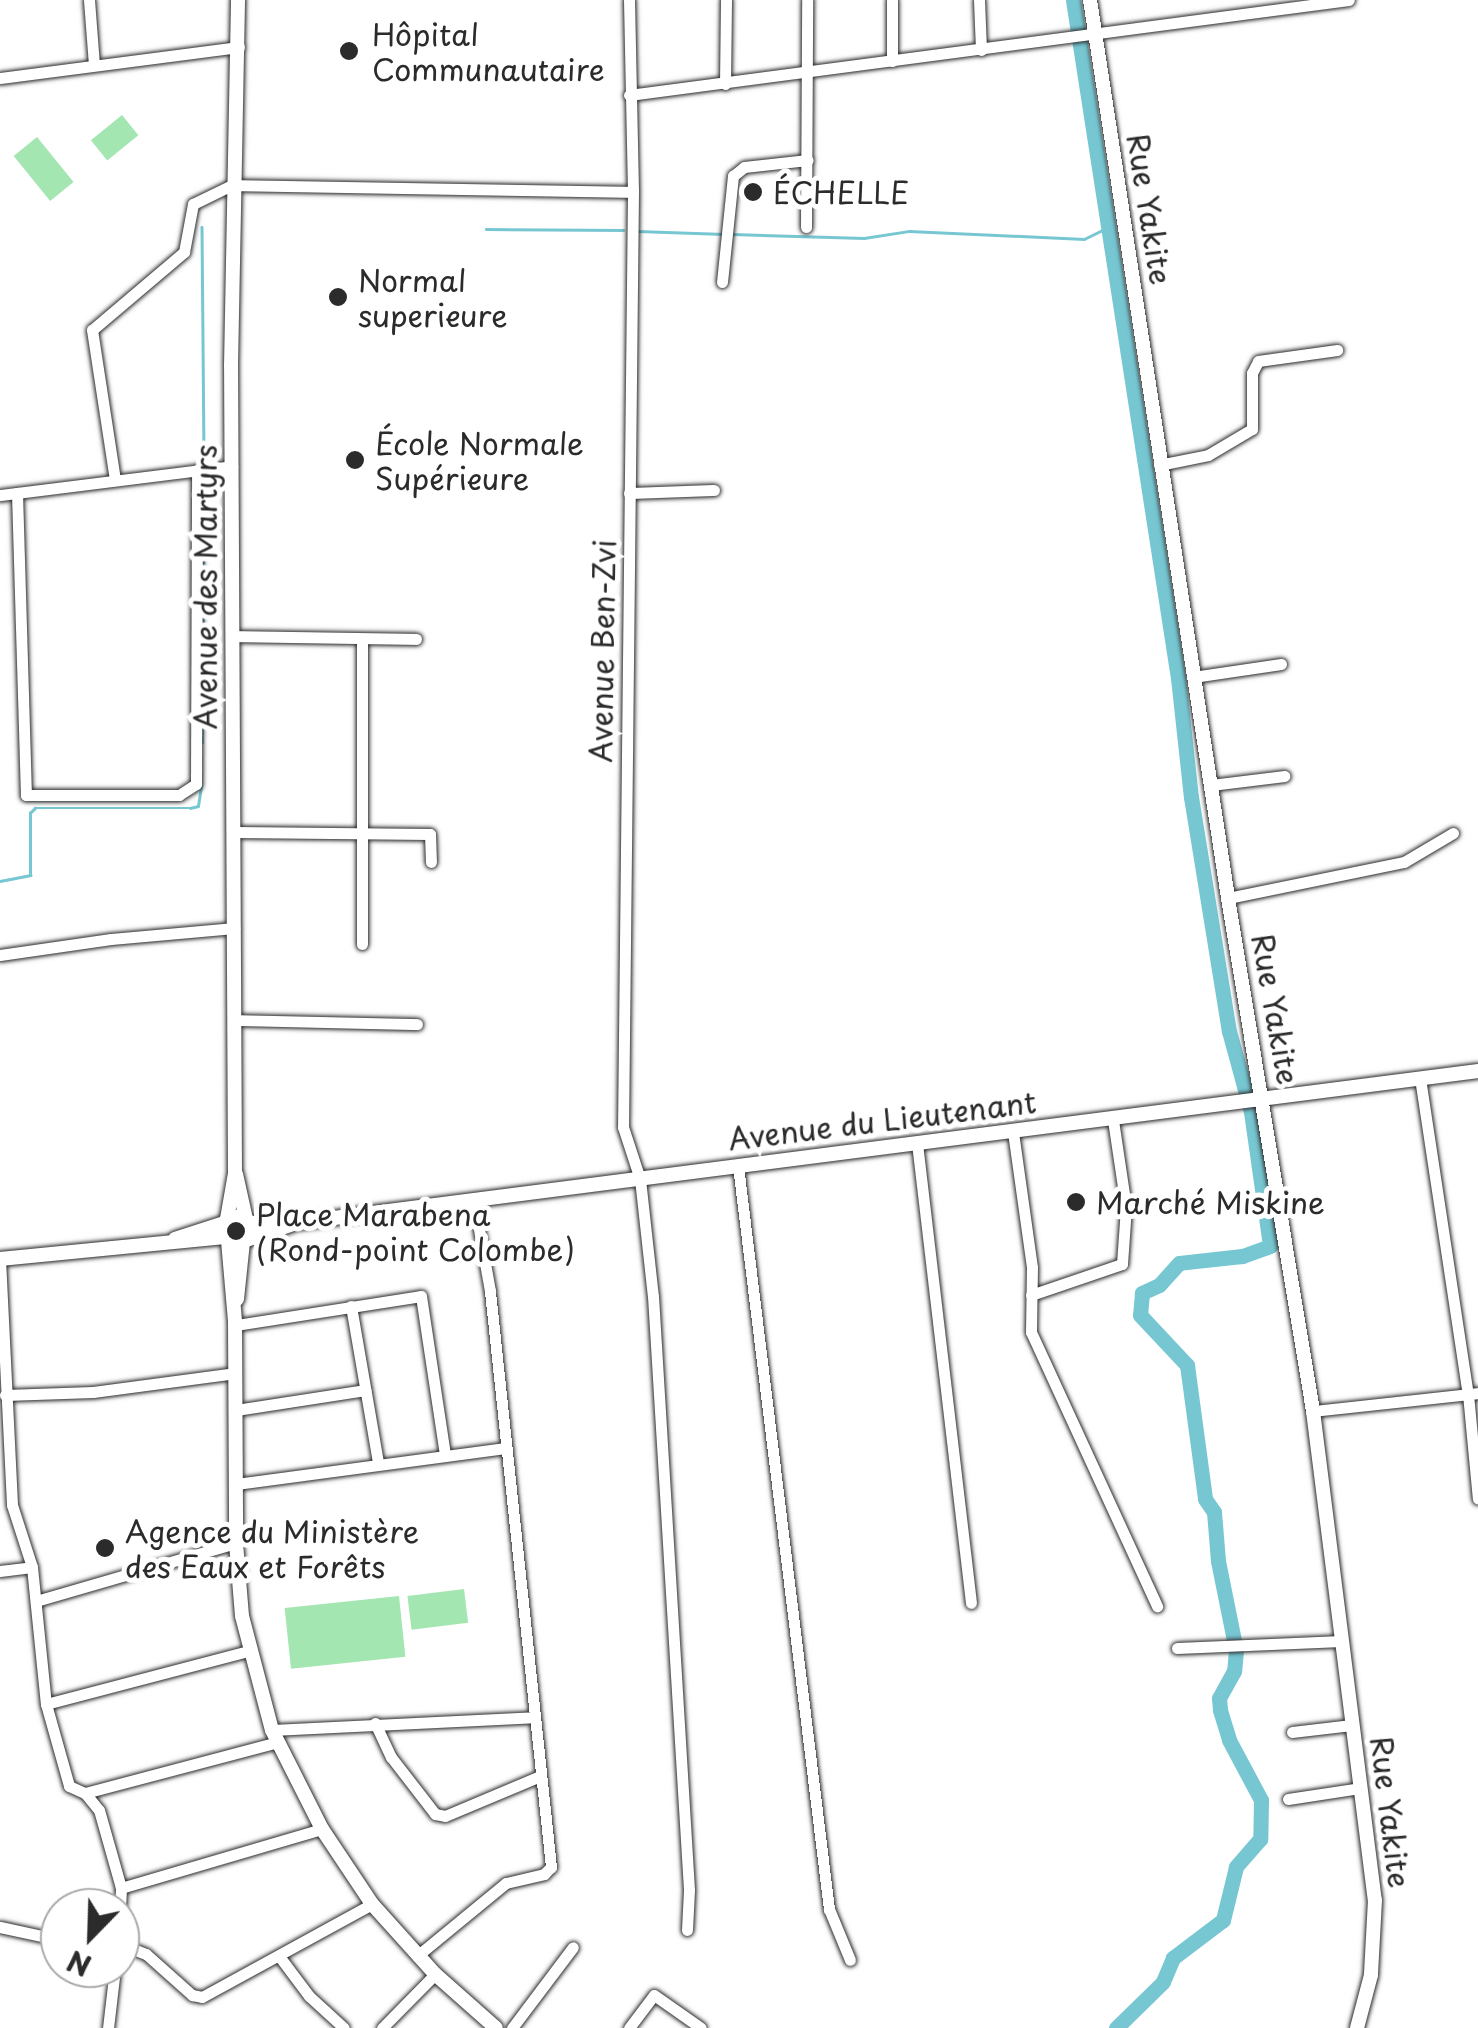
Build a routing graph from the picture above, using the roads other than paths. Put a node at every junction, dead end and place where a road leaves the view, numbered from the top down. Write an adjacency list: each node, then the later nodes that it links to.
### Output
1 (90, 0): 14 (street)
2 (238, 0): 11 (main road, Avenue des Martyrs)
3 (629, 0): 18 (street, Avenue Ben-Zvi)
4 (726, 0): 17 (street)
5 (807, 0): 15 (street)
6 (892, 0): 13 (street)
7 (979, 0): 12 (street)
8 (1090, 0): 10 (main road, Rue Yakite)
9 (1349, 0): 10 (street)
10 (1093, 36): 12 (street); 25 (main road, Rue Yakite)
11 (240, 48): 14 (street); 20 (main road, Avenue des Martyrs)
12 (981, 50): 13 (street)
13 (892, 61): 15 (street)
14 (94, 65): 16 (street)
15 (808, 73): 17 (street); 19 (street)
16 (0, 78)
17 (725, 84): 18 (street)
18 (629, 95): 21 (street, Avenue Ben-Zvi)
19 (808, 160): 22 (street); 23 (street)
20 (232, 185): 21 (street); 26 (main road, Avenue des Martyrs); 28 (street)
21 (633, 192): 30 (street, Avenue Ben-Zvi)
22 (806, 227)
23 (722, 282)
24 (1338, 350): 25 (street)
25 (1160, 465): 39 (main road, Rue Yakite)
26 (232, 466): 27 (street); 35 (main road, Avenue des Martyrs)
27 (198, 470): 28 (street); 33 (street)
28 (115, 480): 31 (street)
29 (714, 490): 30 (street)
30 (629, 492): 59 (street, Avenue Ben-Zvi)
31 (17, 493): 32 (street); 33 (street)
32 (0, 495)
33 (18, 627): 34 (street)
34 (0, 630)
35 (232, 636): 36 (street); 42 (main road, Avenue des Martyrs)
36 (362, 639): 37 (street); 43 (street)
37 (416, 639)
38 (1280, 664): 39 (street)
39 (1193, 677): 41 (main road, Rue Yakite)
40 (1284, 776): 41 (street)
41 (1211, 786): 46 (main road, Rue Yakite)
42 (235, 832): 43 (street); 47 (main road, Avenue des Martyrs)
43 (364, 833): 45 (street); 48 (street)
44 (1453, 833): 46 (street)
45 (431, 862)
46 (1228, 898): 54 (main road, Rue Yakite)
47 (235, 928): 49 (street); 50 (main road, Avenue des Martyrs)
48 (362, 944)
49 (0, 955)
50 (234, 1020): 51 (street); 61 (main road, Avenue des Martyrs)
51 (417, 1024)
52 (1478, 1070): 53 (main road, Avenue du Lieutenant)
53 (1420, 1078): 54 (main road, Avenue du Lieutenant); 69 (street)
54 (1262, 1101): 55 (main road, Avenue du Lieutenant); 71 (main road, Rue Yakite)
55 (1113, 1120): 56 (main road, Avenue du Lieutenant); 63 (street)
56 (1013, 1132): 57 (main road, Avenue du Lieutenant); 63 (street)
57 (917, 1143): 58 (main road, Avenue du Lieutenant); 82 (street)
58 (738, 1166): 59 (main road, Avenue du Lieutenant); 107 (street)
59 (640, 1179): 60 (main road, Avenue du Lieutenant); 101 (street, Avenue Ben-Zvi)
60 (474, 1201): 61 (main road, Avenue du Lieutenant); 72 (street)
61 (236, 1230): 62 (main road, Avenue du Lieutenant); 65 (main road, Avenue des Martyrs)
62 (0, 1259): 68 (street)
63 (1030, 1295): 83 (street)
64 (351, 1306): 65 (street); 67 (street); 73 (street)
65 (235, 1317): 66 (main road, Avenue des Martyrs)
66 (236, 1373): 68 (street); 70 (main road, Avenue des Martyrs)
67 (366, 1390): 70 (street); 74 (street)
68 (5, 1394): 77 (street)
69 (1473, 1394): 71 (street); 76 (street)
70 (236, 1410): 75 (main road, Avenue des Martyrs)
71 (1313, 1410): 84 (main road, Rue Yakite)
72 (506, 1448): 73 (street); 88 (street)
73 (445, 1454): 74 (street)
74 (378, 1463): 75 (street)
75 (236, 1484): 78 (main road, Avenue des Martyrs)
76 (1478, 1499)
77 (6, 1506): 79 (street)
78 (236, 1543): 81 (street); 86 (main road, Avenue des Martyrs)
79 (32, 1567): 80 (street); 81 (street)
80 (0, 1571)
81 (36, 1602): 87 (street)
82 (971, 1603)
83 (1157, 1606)
84 (1342, 1642): 85 (street); 90 (main road, Rue Yakite)
85 (1177, 1648)
86 (248, 1650): 87 (street); 92 (main road, Avenue des Martyrs)
87 (46, 1704): 95 (street)
88 (534, 1717): 89 (street); 93 (street)
89 (375, 1723): 92 (street); 93 (street)
90 (1352, 1724): 91 (street); 94 (main road, Rue Yakite)
91 (1292, 1732)
92 (275, 1736): 95 (street); 97 (main road, Avenue des Martyrs)
93 (538, 1777): 106 (street)
94 (1361, 1788): 96 (street); 117 (main road, Rue Yakite)
95 (85, 1793): 98 (street)
96 (1288, 1799)
97 (322, 1828): 98 (street); 99 (main road, Avenue des Martyrs)
98 (121, 1888)
99 (372, 1904): 105 (street); 106 (main road, Avenue des Martyrs)
100 (0, 1927): 102 (street)
101 (687, 1930)
102 (40, 1936)
103 (573, 1947): 114 (street)
104 (140, 1952): 105 (street)
105 (279, 1956): 111 (street)
106 (417, 1956): 108 (main road, Avenue des Martyrs)
107 (850, 1960)
108 (434, 1974): 112 (street); 113 (main road, Avenue des Martyrs)
109 (113, 1988): 110 (street)
110 (108, 2028)
111 (344, 2028)
112 (382, 2028)
113 (496, 2028)
114 (512, 2028)
115 (628, 2028): 116 (street)
116 (700, 2028)
117 (1357, 2028)

